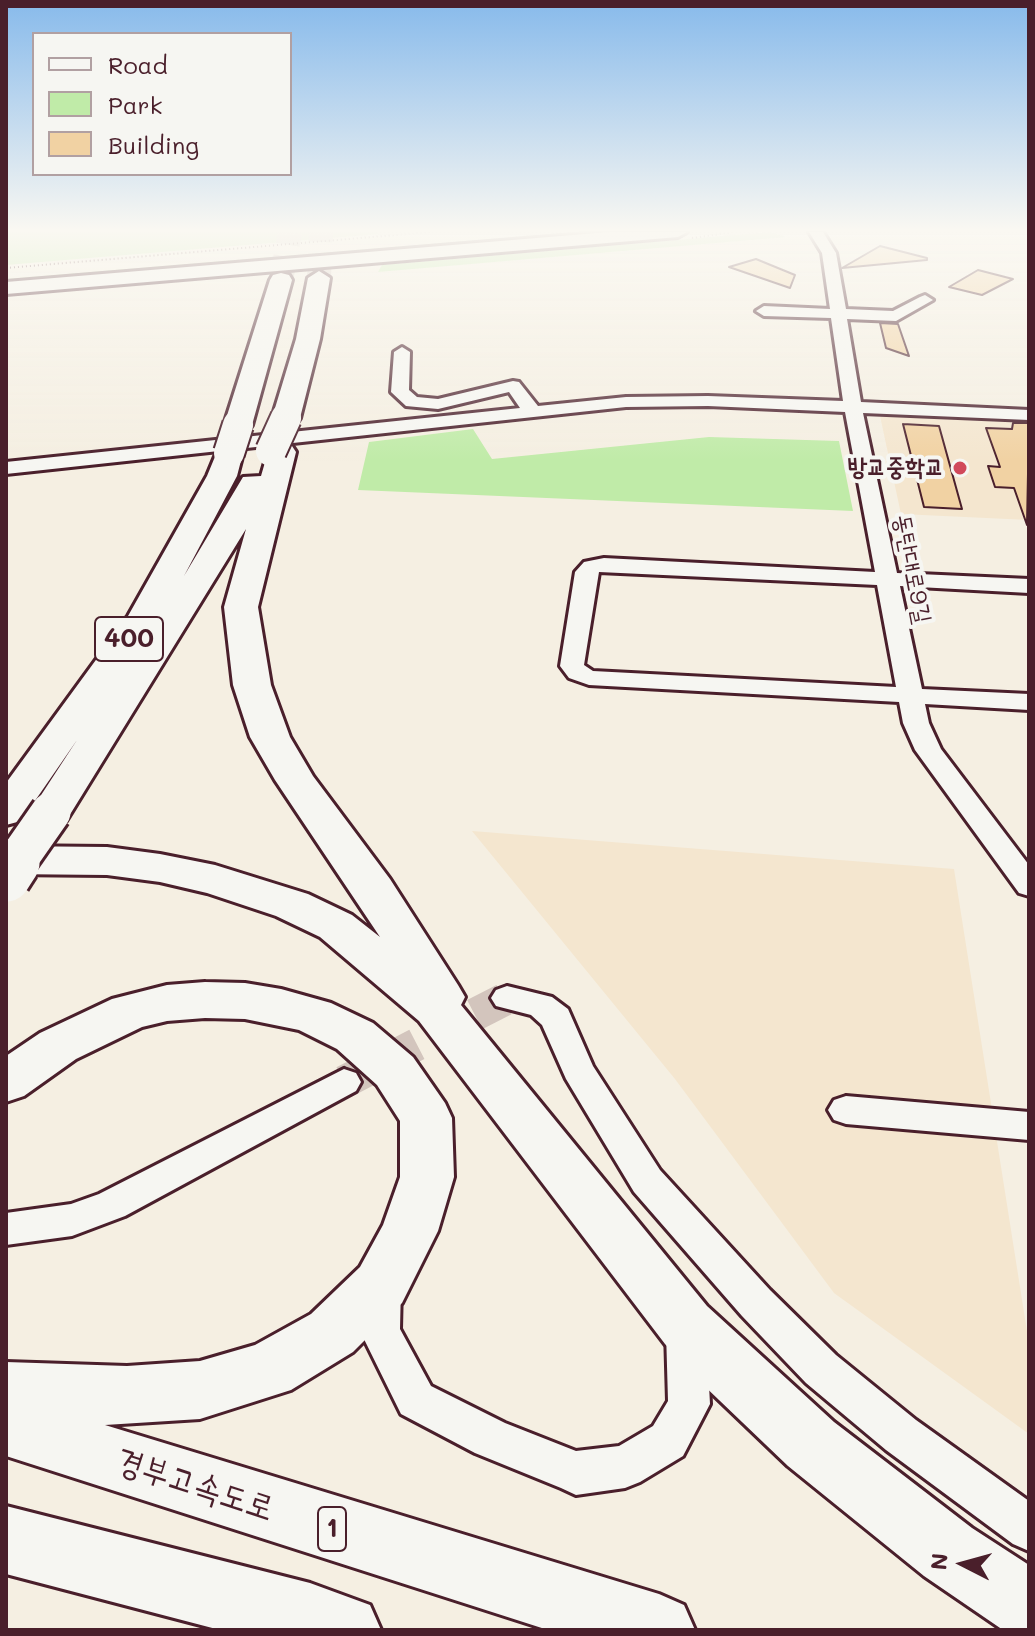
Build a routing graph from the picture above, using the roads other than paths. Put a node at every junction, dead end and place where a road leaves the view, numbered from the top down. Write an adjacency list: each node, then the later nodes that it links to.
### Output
1 (272, 308): 17 (highway, 400)
2 (314, 308): 11 (highway, 400)
3 (836, 308): 6 (street, 동탄대로9길)
4 (910, 308): 6 (street)
5 (764, 311): 6 (street)
6 (840, 314): 8 (street, 동탄대로9길)
7 (402, 352): 9 (street)
8 (853, 407): 9 (street); 10 (street); 13 (street, 동탄대로9길)
9 (532, 411): 12 (street)
10 (1029, 415)
11 (280, 440): 19 (highway, 400, bridge); 24 (highway)
12 (6, 468)
13 (888, 579): 14 (street); 15 (street, 동탄대로9길); 15 (street)
14 (1029, 586)
15 (910, 696): 16 (street); 20 (street, 동탄대로9길)
16 (1029, 702)
17 (6, 812)
18 (6, 860): 24 (highway)
19 (6, 877)
20 (1029, 886)
21 (507, 998): 32 (street)
22 (6, 1082): 28 (highway)
23 (344, 1082): 27 (street)
24 (495, 1083): 29 (highway)
25 (846, 1110): 26 (street)
26 (1029, 1126)
27 (6, 1229)
28 (381, 1285): 29 (street); 30 (highway)
29 (686, 1325): 34 (highway)
30 (6, 1391)
31 (6, 1425): 36 (highway, 경부고속도로 / 1)
32 (1029, 1528)
33 (6, 1540): 35 (highway)
34 (1029, 1606)
35 (345, 1630)
36 (659, 1630)

